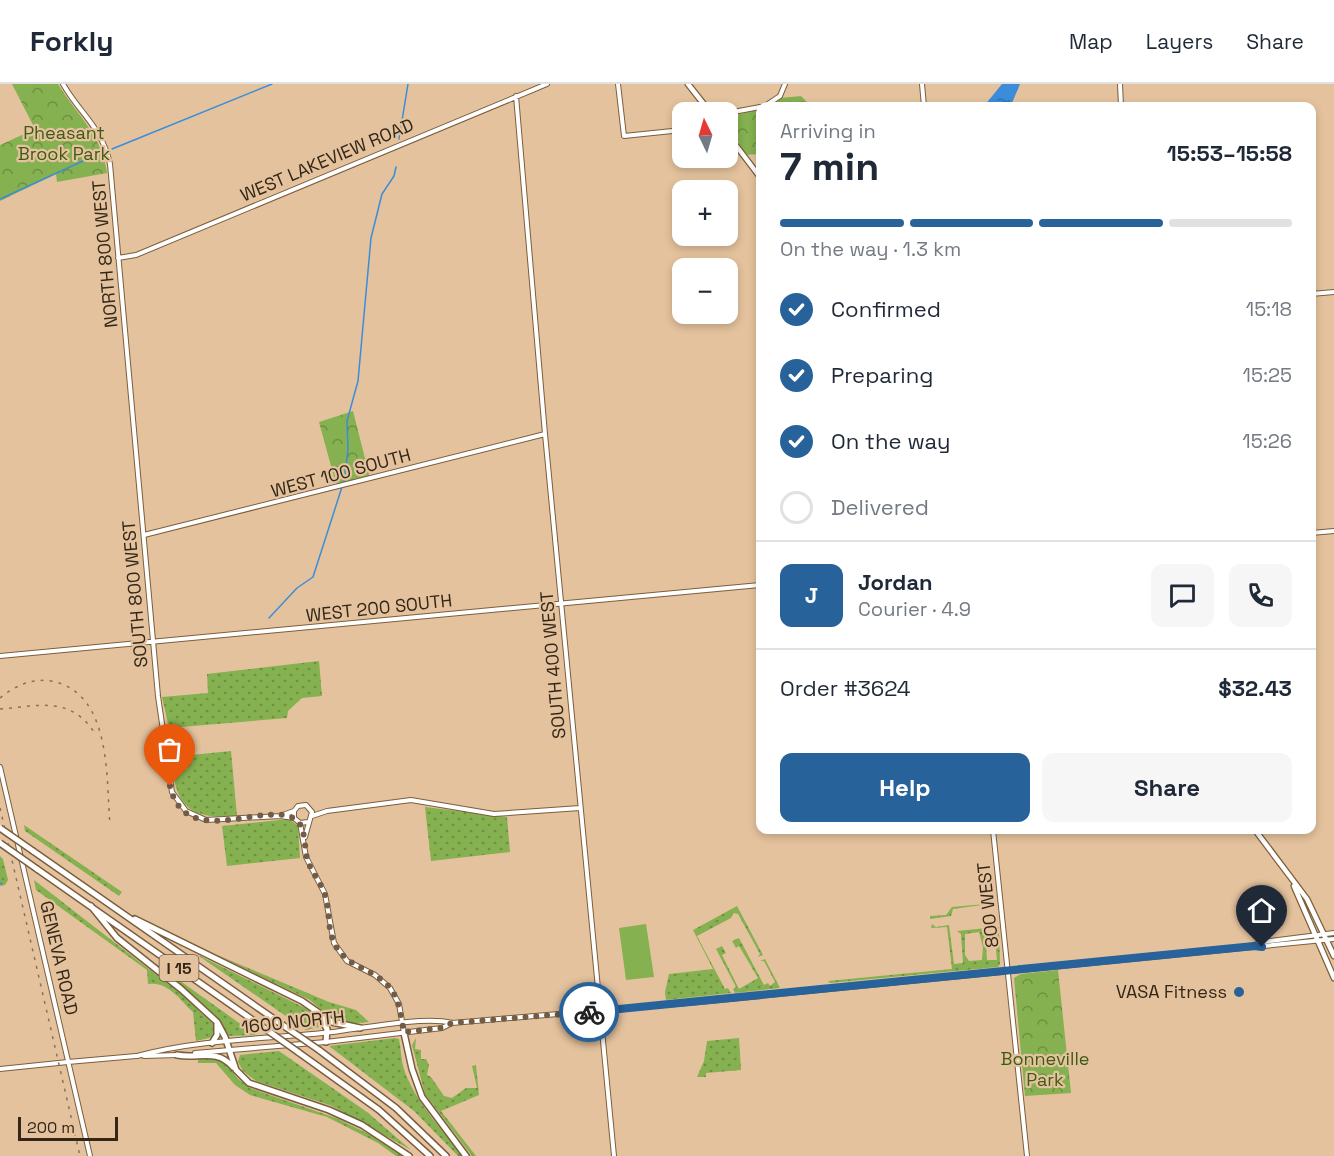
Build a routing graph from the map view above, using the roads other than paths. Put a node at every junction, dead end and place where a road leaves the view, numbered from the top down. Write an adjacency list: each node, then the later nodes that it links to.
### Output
1 (63, 84): 18 (street, NORTH 800 WEST)
2 (547, 84): 8 (street, WEST LAKEVIEW ROAD)
3 (618, 84): 15 (street)
4 (688, 84): 9 (main road)
5 (785, 84): 10 (street)
6 (922, 84): 11 (street)
7 (1120, 84): 12 (street)
8 (516, 96): 18 (street, WEST LAKEVIEW ROAD); 22 (street, SOUTH 400 WEST)
9 (702, 102)
10 (771, 102)
11 (924, 102)
12 (1121, 102)
13 (756, 108): 14 (street)
14 (738, 110)
15 (672, 131)
16 (738, 148): 17 (main road)
17 (756, 172)
18 (118, 258): 21 (street, NORTH 800 WEST)
19 (1334, 292): 20 (street)
20 (1316, 294)
21 (132, 399): 25 (street, SOUTH 800 WEST)
22 (545, 434): 25 (street, WEST 100 SOUTH); 27 (street, SOUTH 400 WEST)
23 (1334, 531): 24 (street)
24 (1316, 533)
25 (144, 535): 28 (street, SOUTH 800 WEST)
26 (756, 585): 27 (street, WEST 200 SOUTH)
27 (561, 604): 28 (street, WEST 200 SOUTH); 31 (street, SOUTH 400 WEST)
28 (153, 643): 29 (street, WEST 200 SOUTH); 35 (street, SOUTH 800 WEST)
29 (0, 656)
30 (0, 767): 72 (street, GENEVA ROAD)
31 (580, 808): 34 (street); 59 (street, SOUTH 400 WEST)
32 (311, 809): 33 (street); 34 (street); 36 (street)
33 (294, 811): 35 (street); 37 (street)
34 (327, 811): 36 (street)
35 (279, 816): 37 (street)
36 (312, 816): 38 (street)
37 (294, 818): 39 (street)
38 (308, 822): 39 (street); 43 (street)
39 (300, 823): 43 (street)
40 (0, 828): 47 (highway, I 15, bridge)
41 (993, 834): 56 (street, 800 WEST)
42 (1258, 834): 45 (main road)
43 (304, 840): 62 (street)
44 (0, 843): 46 (highway, I 15, bridge)
45 (1293, 883): 49 (main road); 50 (main road)
46 (91, 906): 60 (highway); 77 (highway, I 15, bridge)
47 (115, 908): 58 (highway); 78 (highway, I 15, bridge)
48 (1334, 933): 49 (street, 1600 NORTH)
49 (1324, 934): 50 (street, 1600 NORTH); 52 (main road)
50 (1315, 935): 53 (main road); 54 (street, 1600 NORTH)
51 (1334, 939): 52 (street, 1600 NORTH)
52 (1327, 940): 53 (street, 1600 NORTH); 55 (main road)
53 (1318, 941): 54 (street, 1600 NORTH); 57 (main road)
54 (1254, 946): 56 (street, 1600 NORTH)
55 (1334, 956)
56 (1008, 970): 59 (street, 1600 NORTH); 81 (street, 800 WEST)
57 (1334, 978)
58 (316, 1010): 63 (highway); 64 (highway)
59 (599, 1011): 61 (street, 1600 NORTH); 80 (street, SOUTH 400 WEST)
60 (217, 1023): 66 (highway); 68 (highway)
61 (452, 1023): 62 (street, 1600 NORTH); 65 (street, 1600 NORTH)
62 (403, 1024): 63 (street, 1600 NORTH); 65 (street)
63 (360, 1029): 64 (street, 1600 NORTH)
64 (327, 1032): 66 (street, 1600 NORTH); 67 (highway)
65 (404, 1032): 67 (street, 1600 NORTH); 79 (highway)
66 (227, 1041): 68 (street, 1600 NORTH); 69 (highway)
67 (326, 1042): 69 (street, 1600 NORTH)
68 (212, 1043): 71 (street, 1600 NORTH)
69 (229, 1050): 70 (street, 1600 NORTH); 74 (highway)
70 (177, 1055): 71 (street, 1600 NORTH); 74 (highway)
71 (137, 1056): 72 (street, 1600 NORTH)
72 (68, 1062): 73 (street, 1600 NORTH); 75 (street, GENEVA ROAD)
73 (0, 1069)
74 (236, 1070): 76 (highway)
75 (90, 1156)
76 (409, 1156)
77 (430, 1156)
78 (446, 1156)
79 (466, 1156)
80 (614, 1156)
81 (1028, 1156)

